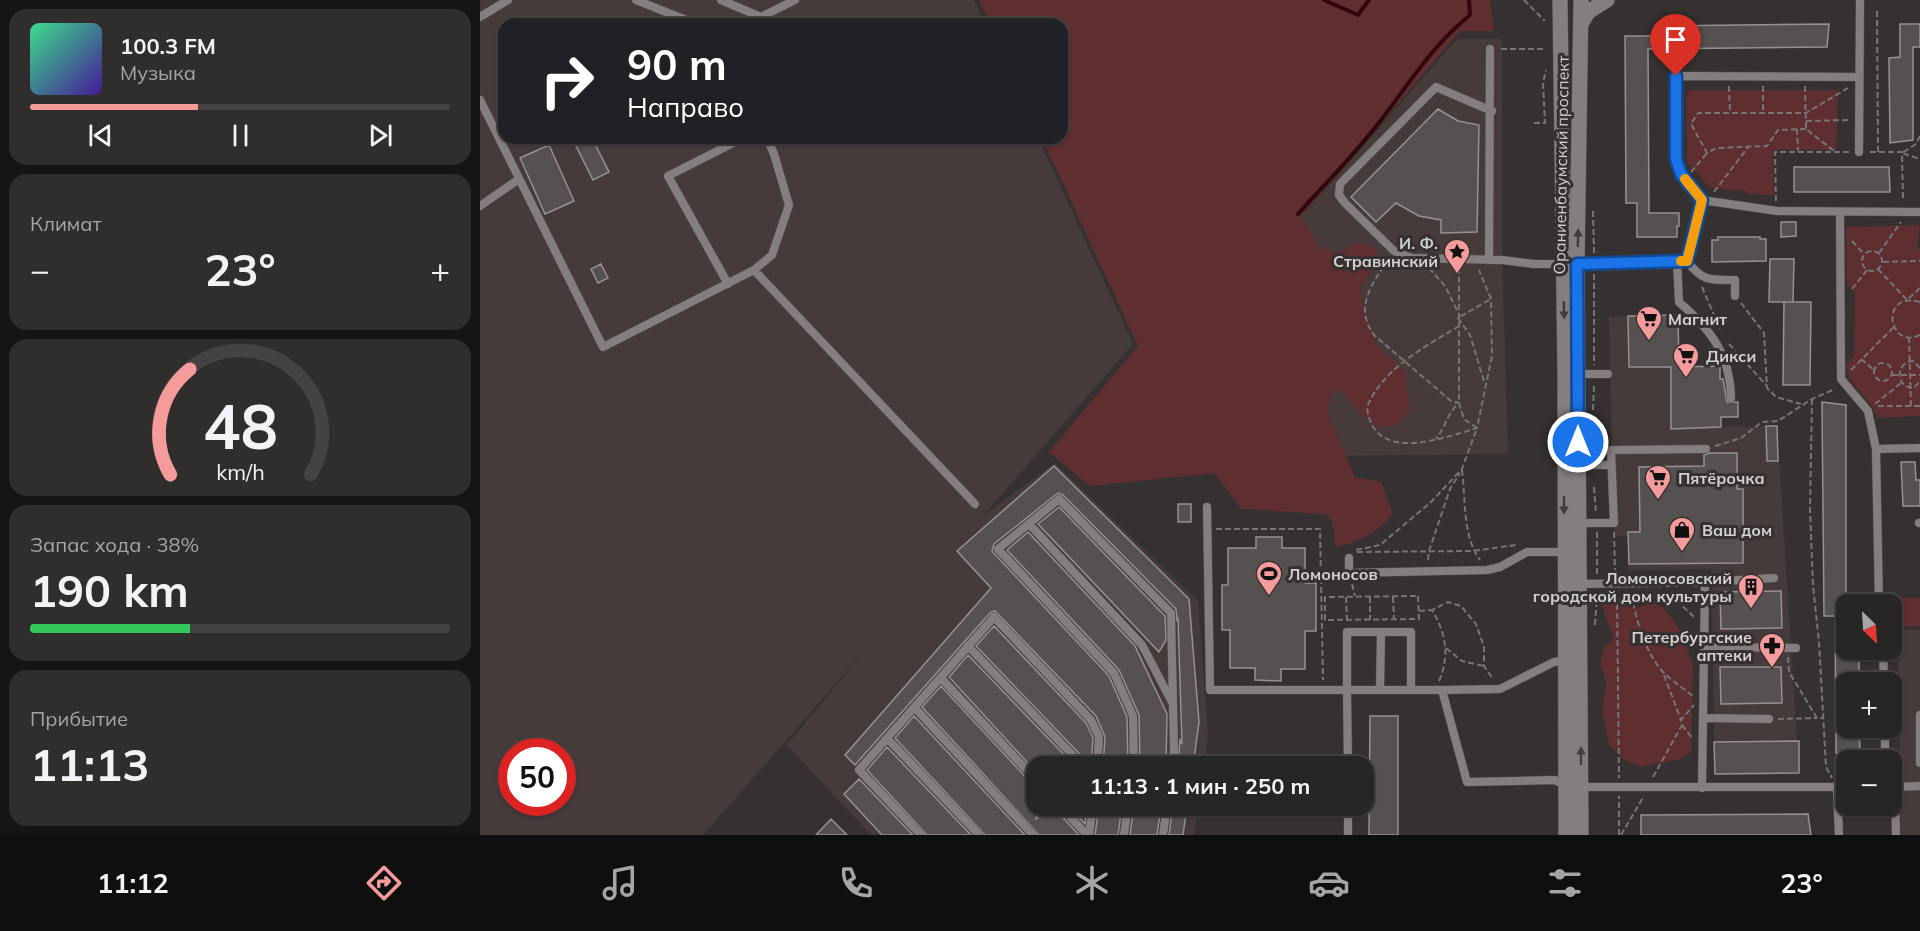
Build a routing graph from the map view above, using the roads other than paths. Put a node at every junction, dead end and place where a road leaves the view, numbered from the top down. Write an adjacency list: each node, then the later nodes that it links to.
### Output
1 (508, 0): 9 (lane)
2 (636, 0): 10 (lane)
3 (721, 0): 4 (lane)
4 (795, 0)
5 (1560, 0): 29 (main road, Ораниенбаумский проспект)
6 (1581, 0): 11 (main road, Ораниенбаумский проспект)
7 (1606, 0): 11 (main road)
8 (1860, 0): 13 (lane)
9 (480, 17)
10 (681, 18)
11 (1581, 24): 29 (main road, Ораниенбаумский проспект, one-way to 11)
12 (1490, 49): 15 (lane)
13 (1859, 79): 20 (lane); 22 (lane)
14 (480, 100): 16 (lane)
15 (1492, 111): 26 (lane); 26 (lane)
16 (498, 136)
17 (502, 144): 21 (lane)
18 (731, 144): 31 (lane)
19 (770, 144): 30 (lane)
20 (1859, 152)
21 (519, 179): 23 (lane); 31 (lane)
22 (1704, 201): 24 (lane); 28 (lane)
23 (480, 206)
24 (1840, 212): 25 (lane); 38 (lane)
25 (1920, 212)
26 (1489, 260): 29 (lane)
27 (1677, 261): 28 (lane); 29 (lane); 35 (lane)
28 (1687, 261): 32 (lane)
29 (1570, 264): 33 (main road, Ораниенбаумский проспект)
30 (754, 270): 31 (lane); 41 (lane)
31 (728, 284)
32 (1736, 296)
33 (1579, 374): 34 (lane); 39 (main road, Ораниенбаумский проспект)
34 (1608, 374)
35 (1731, 398)
36 (1706, 448): 40 (lane)
37 (1920, 448): 38 (lane)
38 (1876, 449): 50 (lane)
39 (1578, 465): 40 (lane); 43 (main road, Ораниенбаумский проспект); 45 (main road, Ораниенбаумский проспект, one-way to 45)
40 (1611, 465): 43 (lane)
41 (975, 504)
42 (1207, 507): 57 (lane)
43 (1578, 523): 49 (main road, Ораниенбаумский проспект)
44 (1029, 524): 61 (lane); 61 (lane); 69 (lane)
45 (1564, 552): 46 (lane); 55 (main road, Ораниенбаумский проспект)
46 (1349, 558)
47 (1774, 578): 48 (lane)
48 (1705, 582): 49 (lane); 53 (lane)
49 (1579, 584): 55 (main road, Ораниенбаумский проспект)
50 (1879, 594)
51 (1381, 632): 57 (lane); 58 (lane); 59 (lane)
52 (968, 646): 56 (lane); 67 (lane); 68 (lane)
53 (1705, 647): 54 (lane); 64 (lane)
54 (1792, 649)
55 (1573, 660): 60 (lane); 76 (main road, Ораниенбаумский проспект)
56 (941, 678): 62 (lane); 74 (lane)
57 (1347, 690): 58 (lane); 71 (lane)
58 (1380, 690): 59 (lane)
59 (1411, 690): 60 (lane)
60 (1437, 690): 76 (lane)
61 (1173, 704): 70 (lane)
62 (915, 708): 66 (lane); 89 (lane)
63 (1920, 715): 72 (lane)
64 (1705, 718): 65 (lane); 78 (lane)
65 (1769, 719)
66 (887, 738): 87 (lane); 88 (lane)
67 (1073, 756)
68 (1097, 756)
69 (1134, 756)
70 (1173, 756)
71 (1348, 756)
72 (1920, 758): 73 (lane)
73 (1920, 763)
74 (1026, 769)
75 (1920, 786): 77 (lane)
76 (1573, 787): 78 (lane); 94 (main road, Ораниенбаумский проспект); 95 (main road, Ораниенбаумский проспект)
77 (1902, 787)
78 (1702, 788): 79 (lane)
79 (1836, 788)
80 (1070, 816): 90 (lane)
81 (1091, 816): 90 (lane)
82 (1127, 816): 91 (lane)
83 (1165, 816): 92 (lane)
84 (1348, 816): 93 (lane)
85 (1838, 816): 96 (lane)
86 (1895, 816): 97 (lane)
87 (921, 835)
88 (980, 835)
89 (1033, 835)
90 (1088, 835)
91 (1124, 835)
92 (1162, 835)
93 (1348, 835)
94 (1566, 835)
95 (1581, 835)
96 (1839, 835)
97 (1896, 835)

